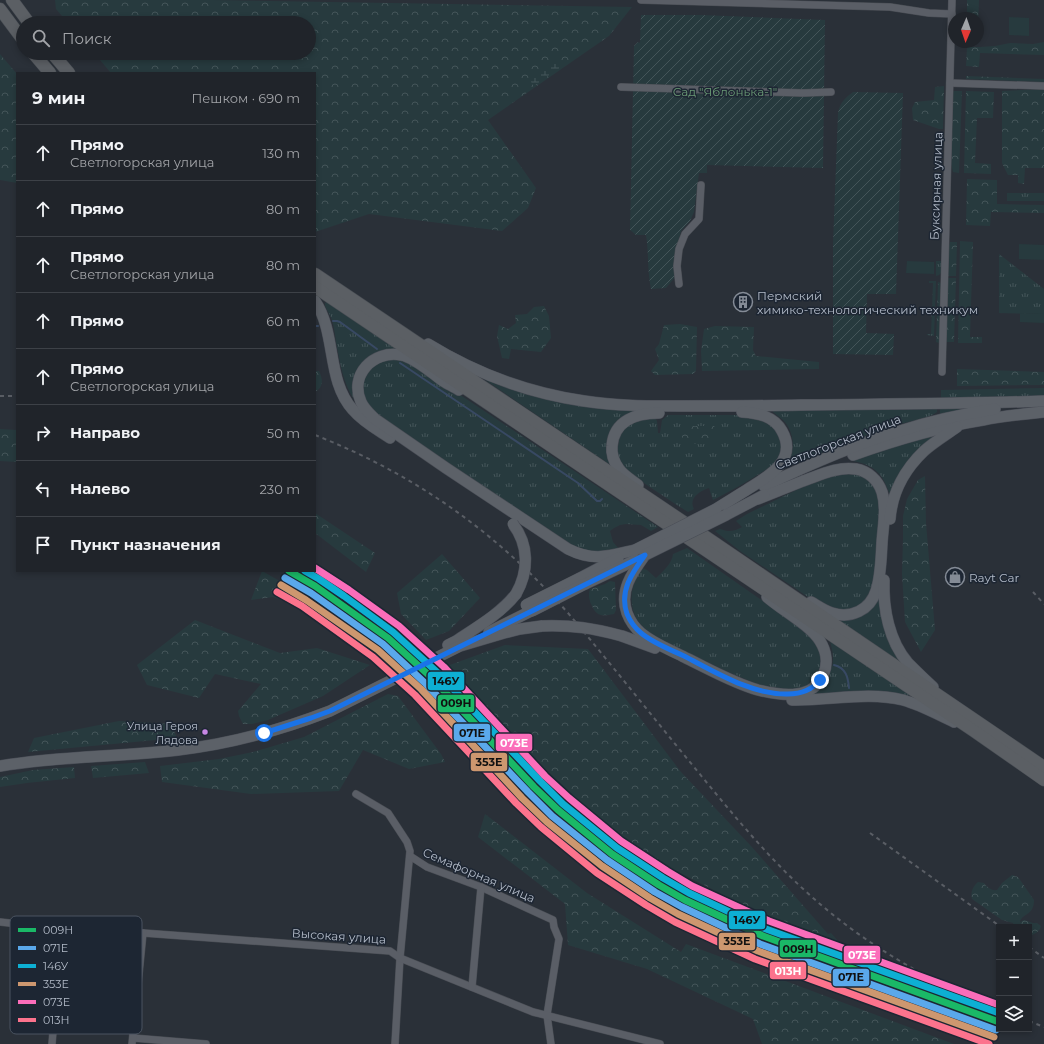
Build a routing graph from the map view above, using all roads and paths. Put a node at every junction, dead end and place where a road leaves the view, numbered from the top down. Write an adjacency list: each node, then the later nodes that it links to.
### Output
1 (12, 0): 7 (highway)
2 (641, 0): 6 (street)
3 (952, 0): 5 (street, Буксирная улица)
4 (0, 9): 8 (highway)
5 (952, 12)
6 (948, 14)
7 (23, 16)
8 (16, 31)
9 (951, 48): 14 (street, Буксирная улица)
10 (39, 60): 12 (highway)
11 (58, 60): 13 (highway)
12 (49, 72)
13 (68, 72)
14 (950, 83): 15 (street); 24 (street, Буксирная улица)
15 (1044, 86)
16 (621, 87): 17 (street)
17 (831, 92)
18 (701, 185): 21 (street)
19 (316, 275): 25 (main road)
20 (316, 275): 31 (highway)
21 (680, 284)
22 (316, 288): 27 (highway)
23 (316, 303): 35 (main road, bridge)
24 (942, 372)
25 (1044, 402): 30 (main road, Светлогорская улица)
26 (1044, 412): 28 (main road, Светлогорская улица)
27 (513, 420): 32 (main road); 34 (highway)
28 (960, 424): 29 (main road, Светлогорская улица); 36 (main road)
29 (758, 499): 30 (main road, Светлогорская улица); 33 (main road)
30 (721, 512): 31 (main road); 32 (main road, bridge)
31 (703, 535): 33 (highway)
32 (640, 552): 34 (main road); 35 (main road, bridge)
33 (728, 552): 36 (highway)
34 (744, 577): 37 (highway)
35 (458, 644): 37 (main road, bridge); 38 (main road)
36 (943, 698): 39 (highway)
37 (974, 731): 40 (highway)
38 (0, 766)
39 (1044, 767)
40 (1044, 780)
41 (356, 794): 42 (street, Семафорная улица)
42 (410, 856): 43 (street, Семафорная улица); 48 (street)
43 (481, 887): 49 (street); 50 (street, Семафорная улица)
44 (0, 922): 45 (street, Высокая улица)
45 (10, 923)
46 (143, 932): 47 (street); 48 (street, Высокая улица)
47 (142, 942)
48 (400, 958): 49 (street, Высокая улица); 55 (street)
49 (472, 987): 50 (street, Высокая улица)
50 (547, 1015): 56 (street); 57 (street, Высокая улица)
51 (53, 1034): 53 (street)
52 (132, 1041): 54 (street)
53 (52, 1044)
54 (206, 1044)
55 (395, 1044)
56 (551, 1044)
57 (660, 1044)

